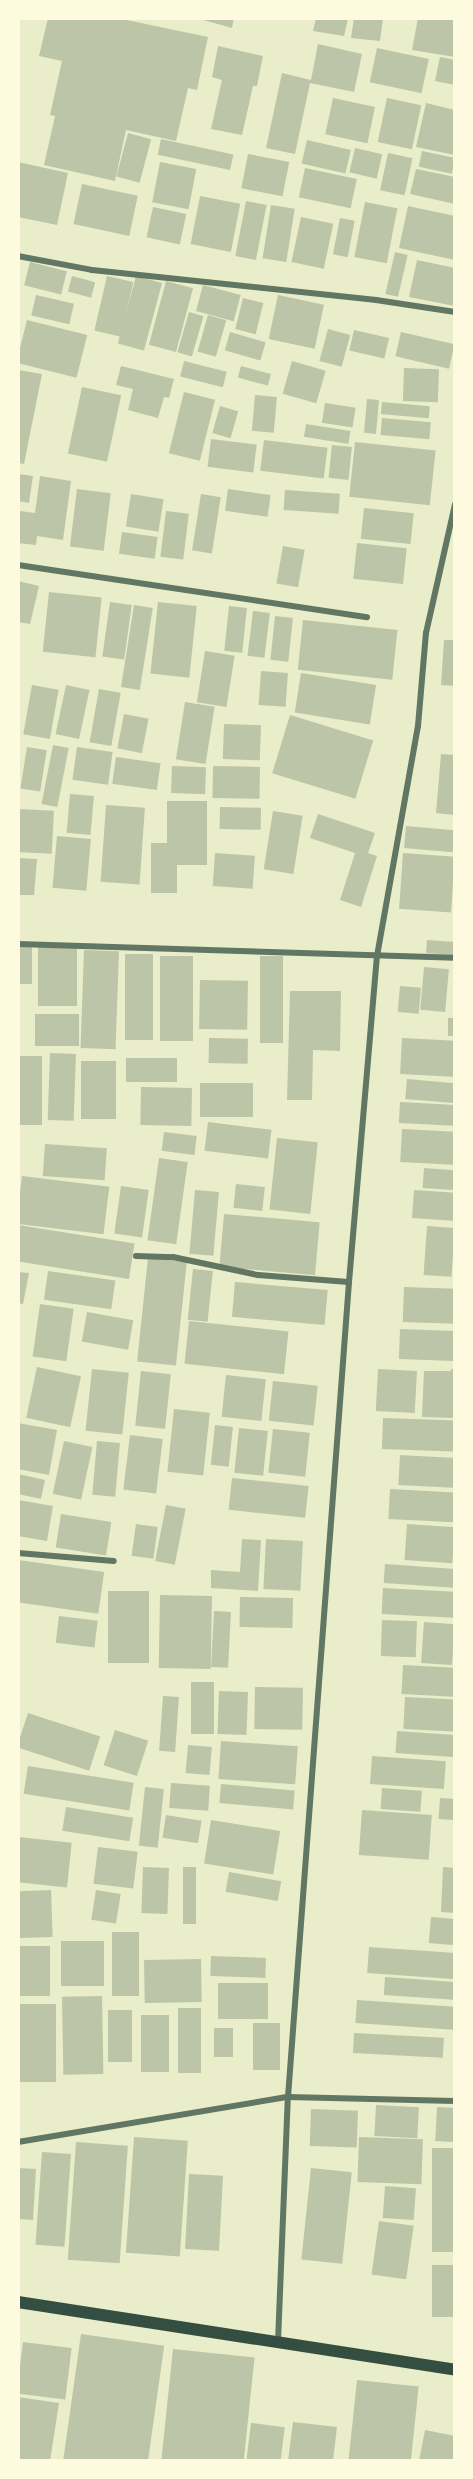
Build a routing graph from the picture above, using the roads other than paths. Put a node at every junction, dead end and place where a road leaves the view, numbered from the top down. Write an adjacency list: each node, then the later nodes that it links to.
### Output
1 (18, 256): 2 (street)
2 (455, 312)
3 (455, 504): 7 (street)
4 (18, 565): 5 (street)
5 (367, 617)
6 (18, 944): 7 (street)
7 (377, 956): 8 (street); 10 (street)
8 (455, 958)
9 (136, 1256): 10 (street)
10 (349, 1282): 13 (street)
11 (18, 1553): 12 (street)
12 (114, 1561)
13 (288, 2097): 14 (street); 15 (street); 17 (street)
14 (455, 2101)
15 (18, 2142)
16 (18, 2302): 17 (main road)
17 (278, 2342): 18 (main road)
18 (455, 2370)

